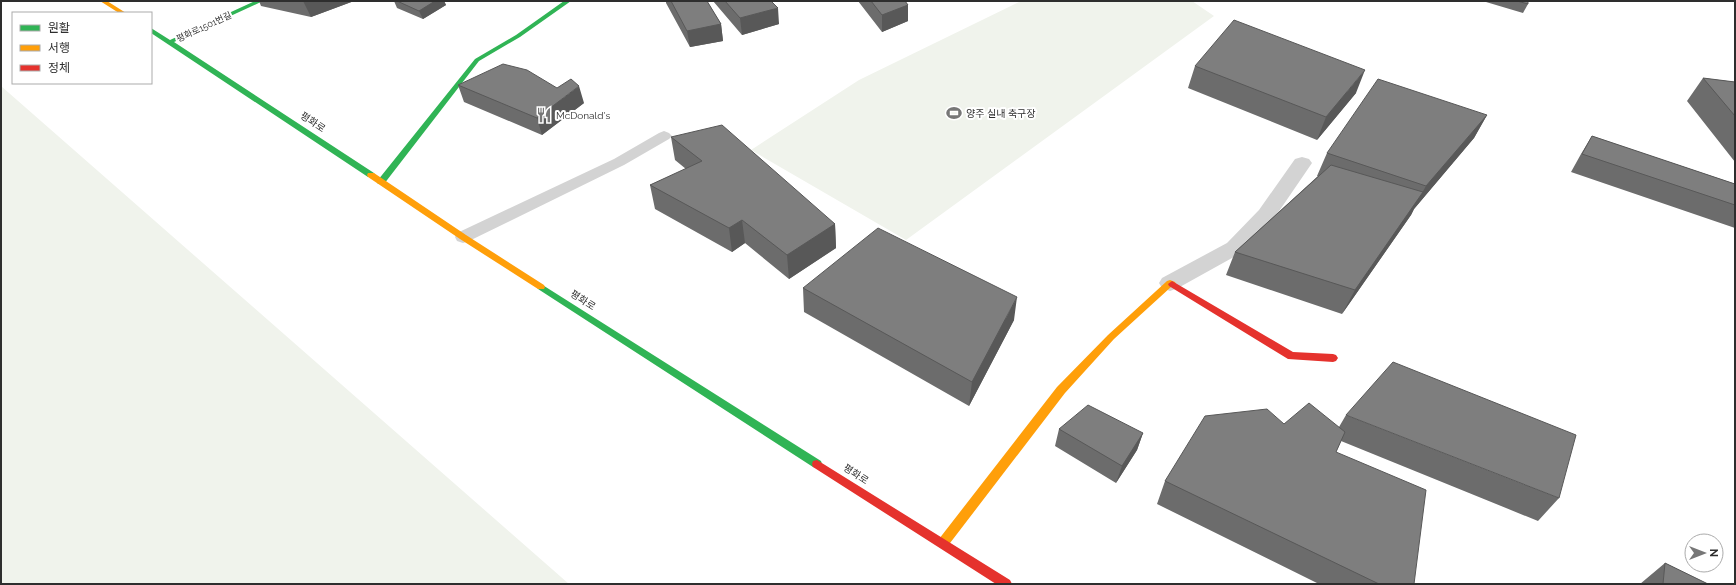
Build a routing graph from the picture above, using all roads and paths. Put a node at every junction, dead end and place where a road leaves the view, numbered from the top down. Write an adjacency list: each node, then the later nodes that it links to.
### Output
1 (103, 1): 4 (main road)
2 (260, 1): 6 (main road, 평화로1501번길)
3 (568, 1): 9 (main road)
4 (121, 12)
5 (152, 31): 6 (main road, 평화로)
6 (170, 42): 9 (main road, 평화로)
7 (664, 136): 10 (lane)
8 (1302, 163): 11 (street)
9 (381, 182): 10 (main road, 평화로)
10 (463, 237): 13 (main road, 평화로)
11 (1170, 283): 12 (main road); 13 (main road)
12 (1333, 358)
13 (943, 543): 14 (main road, 평화로)
14 (1006, 584)

